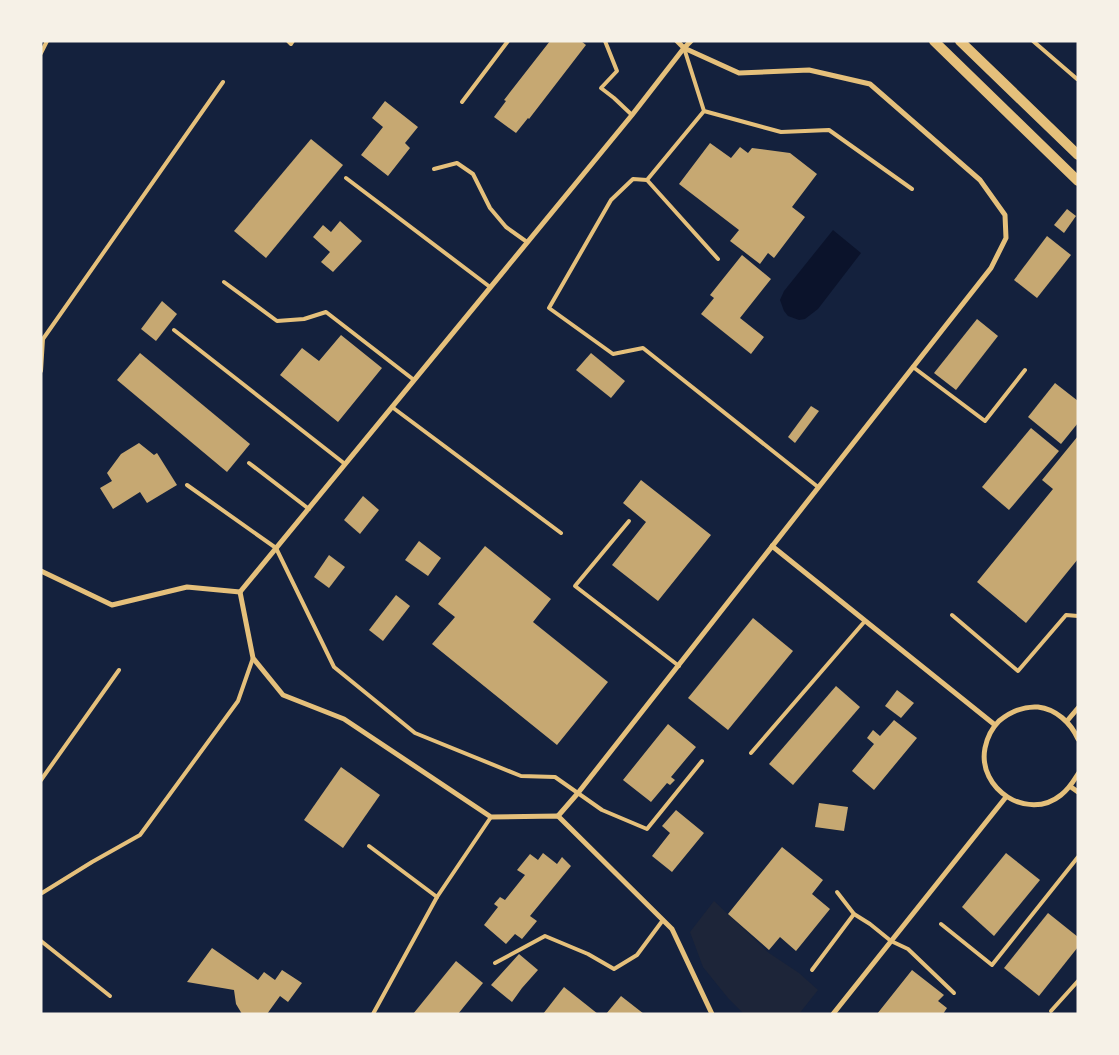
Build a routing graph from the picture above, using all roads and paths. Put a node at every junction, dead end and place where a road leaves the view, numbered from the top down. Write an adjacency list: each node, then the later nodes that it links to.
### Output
1 (47, 41): 12 (lane)
2 (288, 41): 3 (lane)
3 (293, 41)
4 (508, 41): 15 (lane)
5 (605, 41): 17 (lane)
6 (677, 41): 11 (street)
7 (690, 41): 11 (street)
8 (934, 41): 22 (main road)
9 (960, 41): 18 (main road)
10 (1033, 41): 13 (lane)
11 (684, 48): 16 (lane); 17 (street); 29 (street)
12 (41, 53)
13 (1078, 78)
14 (223, 82): 31 (lane)
15 (462, 102)
16 (704, 111): 21 (lane); 23 (lane)
17 (632, 115): 24 (street)
18 (1078, 155)
19 (434, 169): 24 (lane)
20 (346, 178): 27 (lane)
21 (647, 180): 25 (lane); 37 (lane)
22 (1078, 181)
23 (912, 189)
24 (527, 242): 27 (street)
25 (718, 259)
26 (224, 282): 32 (lane)
27 (490, 287): 32 (street)
28 (174, 330): 35 (lane)
29 (913, 367): 30 (lane); 37 (street)
30 (1025, 370)
31 (41, 371)
32 (414, 380): 33 (street)
33 (392, 407): 35 (street); 40 (lane)
34 (250, 463): 38 (lane)
35 (345, 464): 38 (street)
36 (187, 485): 42 (lane)
37 (818, 487): 41 (street)
38 (309, 508): 42 (street)
39 (629, 520): 49 (lane)
40 (561, 534)
41 (772, 546): 47 (street); 49 (street)
42 (276, 548): 44 (street); 61 (lane)
43 (41, 571): 44 (street)
44 (240, 592): 48 (street)
45 (952, 615): 46 (lane)
46 (1078, 616)
47 (865, 621): 53 (street); 55 (lane)
48 (252, 658): 63 (street); 68 (lane)
49 (679, 666): 61 (street)
50 (119, 670): 58 (lane)
51 (1078, 708): 52 (street)
52 (1067, 721): 53 (street); 54 (street)
53 (995, 726): 62 (street)
54 (1078, 739)
55 (751, 753)
56 (702, 761): 61 (lane)
57 (1078, 774): 59 (street)
58 (41, 780)
59 (1070, 786): 60 (street); 62 (street)
60 (1078, 792)
61 (578, 793): 64 (street)
62 (1006, 797): 74 (street)
63 (491, 816): 64 (street); 69 (lane)
64 (558, 816): 71 (street)
65 (369, 846): 69 (lane)
66 (1078, 858): 72 (lane)
67 (837, 892): 70 (lane)
68 (41, 893)
69 (437, 897): 81 (lane)
70 (854, 914): 74 (lane); 76 (lane)
71 (663, 920): 75 (lane); 82 (street)
72 (941, 924)
73 (41, 941): 79 (lane)
74 (891, 941): 78 (lane); 83 (street)
75 (495, 963)
76 (812, 970)
77 (1078, 981): 80 (lane)
78 (954, 993)
79 (110, 996)
80 (1051, 1011)
81 (373, 1014)
82 (712, 1014)
83 (833, 1014)

